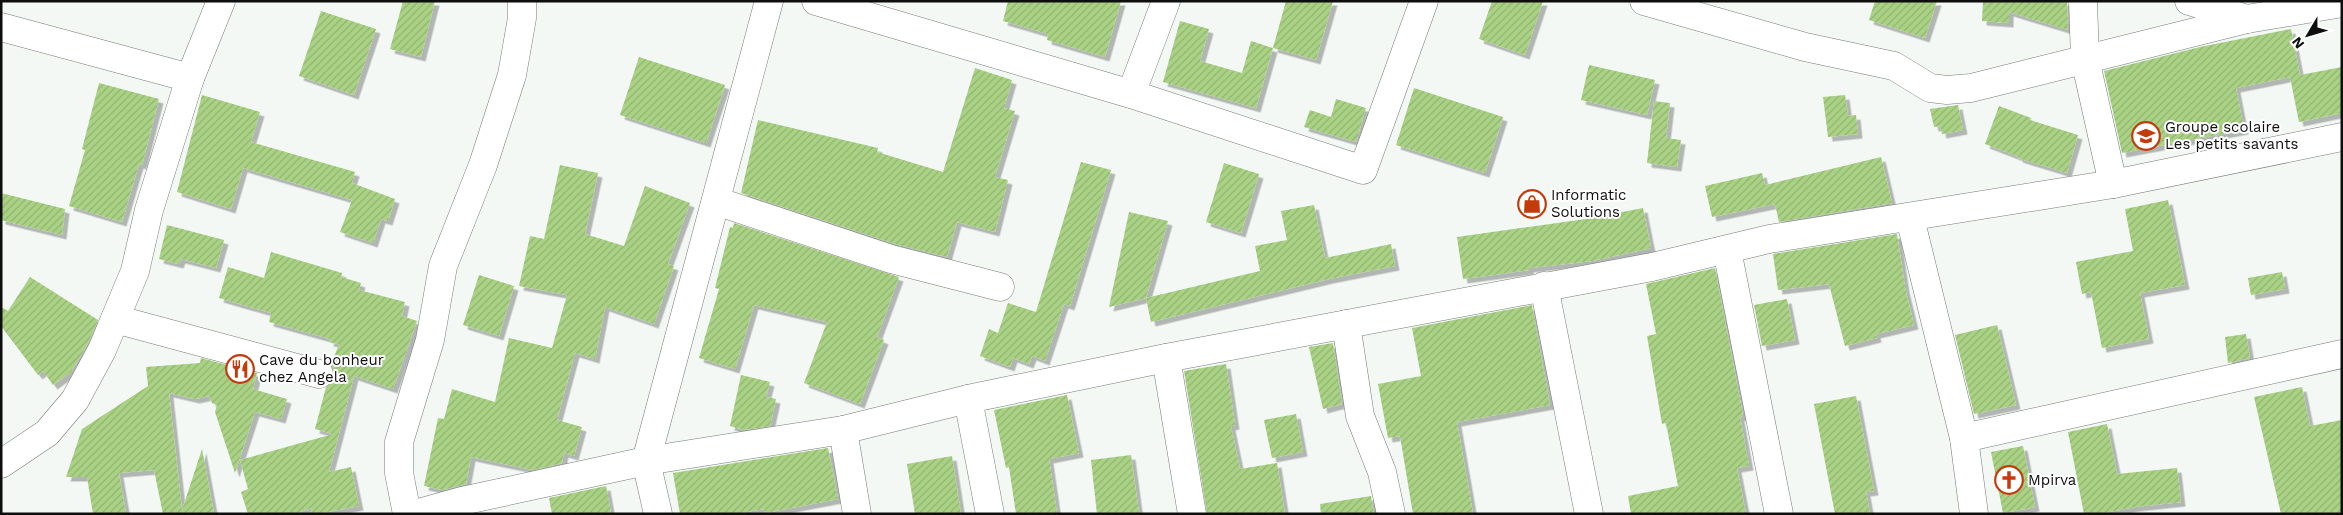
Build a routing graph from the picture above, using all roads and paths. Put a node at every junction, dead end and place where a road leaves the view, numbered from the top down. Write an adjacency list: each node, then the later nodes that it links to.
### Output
1 (221, 1): 14 (street)
2 (522, 1): 34 (street)
3 (769, 1): 18 (street)
4 (816, 1): 15 (street)
5 (1166, 1): 15 (street)
6 (1424, 1): 15 (street)
7 (1644, 1): 13 (street)
8 (2083, 1): 13 (street)
9 (2189, 1): 11 (street)
10 (2342, 3): 11 (street)
11 (2256, 13): 13 (street)
12 (2, 29): 14 (street)
13 (2086, 59): 17 (street)
14 (190, 78): 23 (street)
15 (1131, 94)
16 (2342, 137): 17 (street)
17 (2113, 184): 19 (street)
18 (716, 201): 22 (street); 32 (street)
19 (1910, 218): 20 (street); 30 (street)
20 (1727, 250): 21 (street); 42 (street)
21 (1544, 286): 24 (street); 41 (street)
22 (1000, 287)
23 (114, 319): 27 (street); 31 (street)
24 (1346, 324): 26 (street); 40 (street)
25 (2342, 354): 30 (street)
26 (1166, 358): 28 (street); 39 (street)
27 (319, 374)
28 (968, 399): 29 (street); 38 (street)
29 (842, 430): 32 (street); 37 (street)
30 (1964, 438): 43 (street)
31 (5, 460)
32 (646, 461): 33 (street); 36 (street)
33 (464, 507): 35 (street)
34 (407, 514)
35 (415, 514)
36 (658, 514)
37 (857, 514)
38 (990, 514)
39 (1192, 514)
40 (1391, 514)
41 (1589, 514)
42 (1779, 514)
43 (1974, 514)

